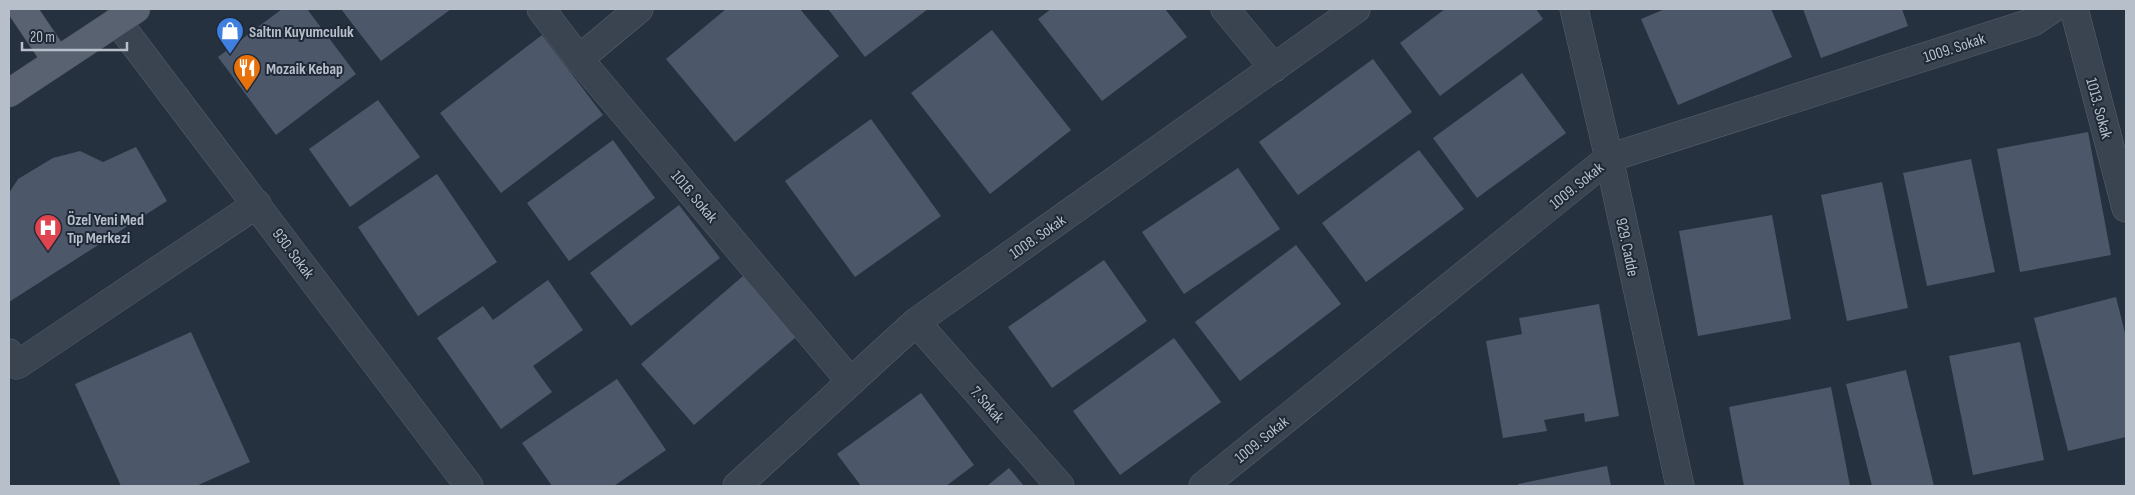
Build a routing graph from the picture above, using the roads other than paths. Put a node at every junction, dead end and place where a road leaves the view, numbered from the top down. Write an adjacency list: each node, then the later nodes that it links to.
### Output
1 (22, 9): 11 (main road)
2 (541, 9): 10 (street, 1016. Sokak)
3 (638, 9): 10 (street)
4 (1225, 9): 12 (street)
5 (1356, 9): 12 (street, 1008. Sokak)
6 (1574, 9): 14 (street, 929. Cadde)
7 (2052, 9): 14 (street, 1009. Sokak)
8 (2074, 9): 16 (street, 1013. Sokak)
9 (126, 15): 11 (main road); 15 (street, 930. Sokak)
10 (579, 59): 19 (street, 1016. Sokak)
11 (57, 61): 13 (main road)
12 (1274, 68): 17 (street, 1008. Sokak)
13 (9, 93)
14 (1609, 158): 23 (street, 1009. Sokak); 24 (street, 929. Cadde)
15 (257, 204): 18 (street); 20 (street, 930. Sokak)
16 (2126, 208)
17 (916, 322): 19 (street, 1008. Sokak); 22 (street, 7. Sokak)
18 (9, 353)
19 (851, 382): 21 (street, 1008. Sokak)
20 (469, 486)
21 (737, 486)
22 (1060, 486)
23 (1203, 486)
24 (1680, 486)

